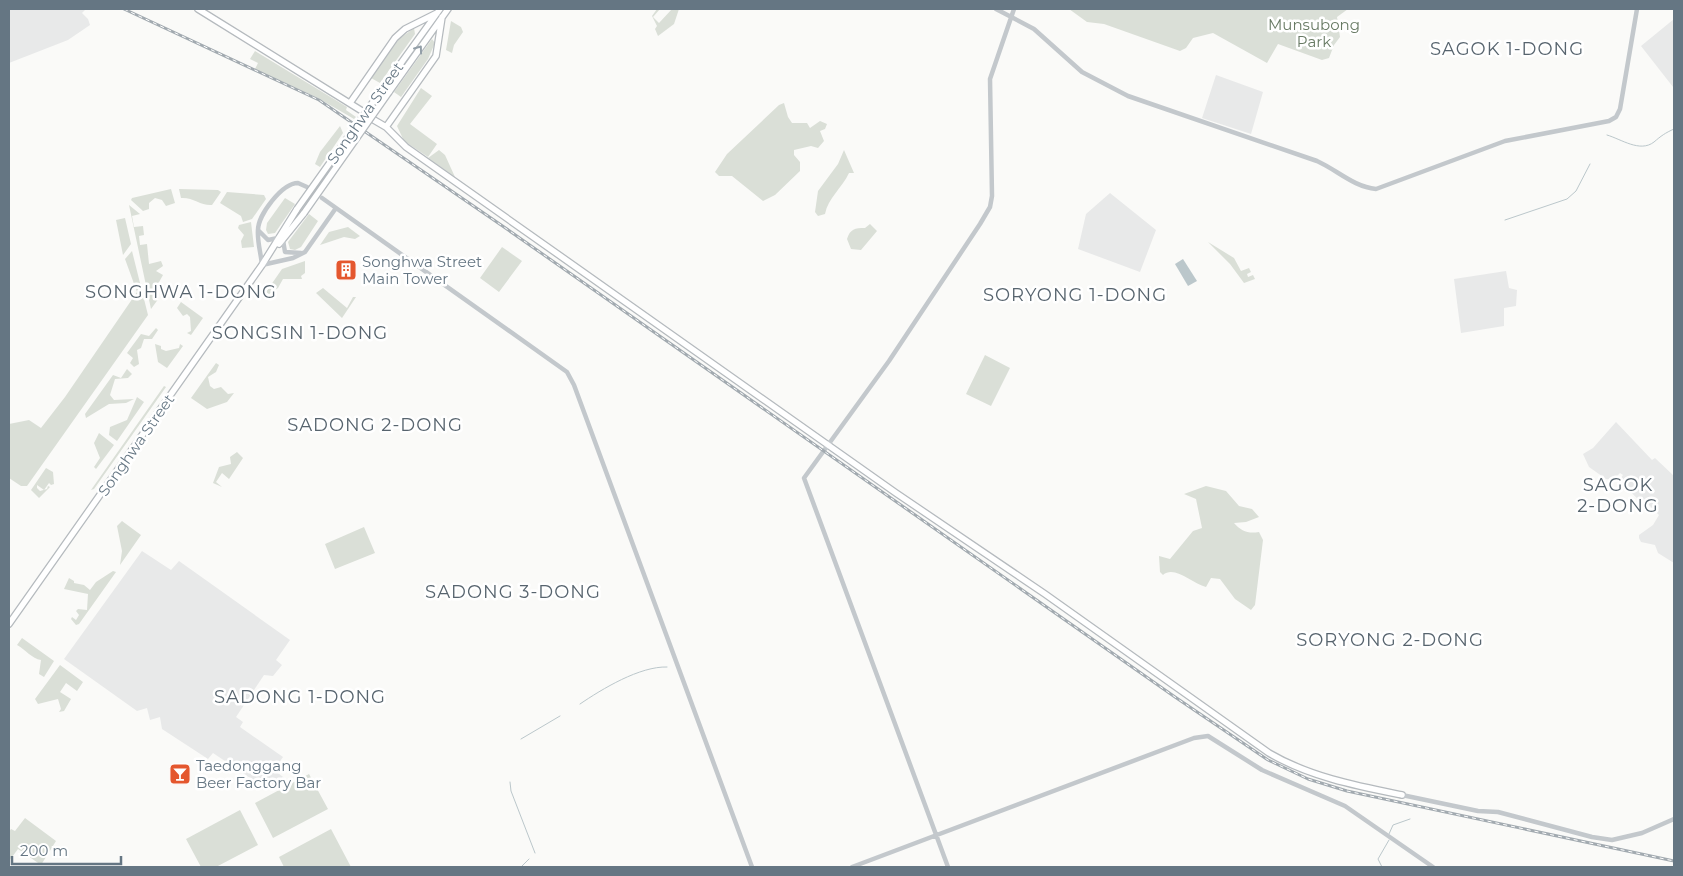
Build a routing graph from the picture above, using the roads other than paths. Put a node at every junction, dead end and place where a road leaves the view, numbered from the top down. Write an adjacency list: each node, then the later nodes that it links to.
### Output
1 (198, 9): 14 (main road)
2 (448, 9): 8 (main road, Songhwa Street)
3 (996, 9): 7 (street)
4 (1014, 9): 7 (street)
5 (1637, 9): 7 (street)
6 (438, 11): 9 (main road); 10 (main road, Songhwa Street)
7 (1012, 15): 25 (street)
8 (442, 17): 11 (main road, Songhwa Street); 12 (main road)
9 (414, 24): 10 (main road); 14 (main road)
10 (423, 32): 13 (main road, Songhwa Street)
11 (430, 36): 12 (main road); 13 (main road, Songhwa Street, one-way to 11)
12 (439, 41): 17 (main road)
13 (386, 90): 22 (main road, Songhwa Street, bridge); 22 (main road, Songhwa Street, bridge)
14 (350, 103): 15 (main road)
15 (362, 111)
16 (374, 120): 17 (main road)
17 (386, 127): 25 (main road)
18 (307, 187): 21 (street)
19 (322, 198): 20 (street)
20 (336, 208): 23 (street); 30 (street)
21 (258, 229): 22 (street); 24 (street)
22 (281, 239): 23 (street); 24 (main road, Songhwa Street)
23 (305, 252): 24 (street)
24 (262, 265): 26 (main road, Songhwa Street)
25 (828, 445): 27 (main road); 29 (street)
26 (9, 624)
27 (1402, 796): 28 (street)
28 (1674, 819)
29 (936, 836): 31 (street); 32 (street); 33 (street)
30 (752, 867)
31 (852, 867)
32 (948, 867)
33 (1432, 867)

